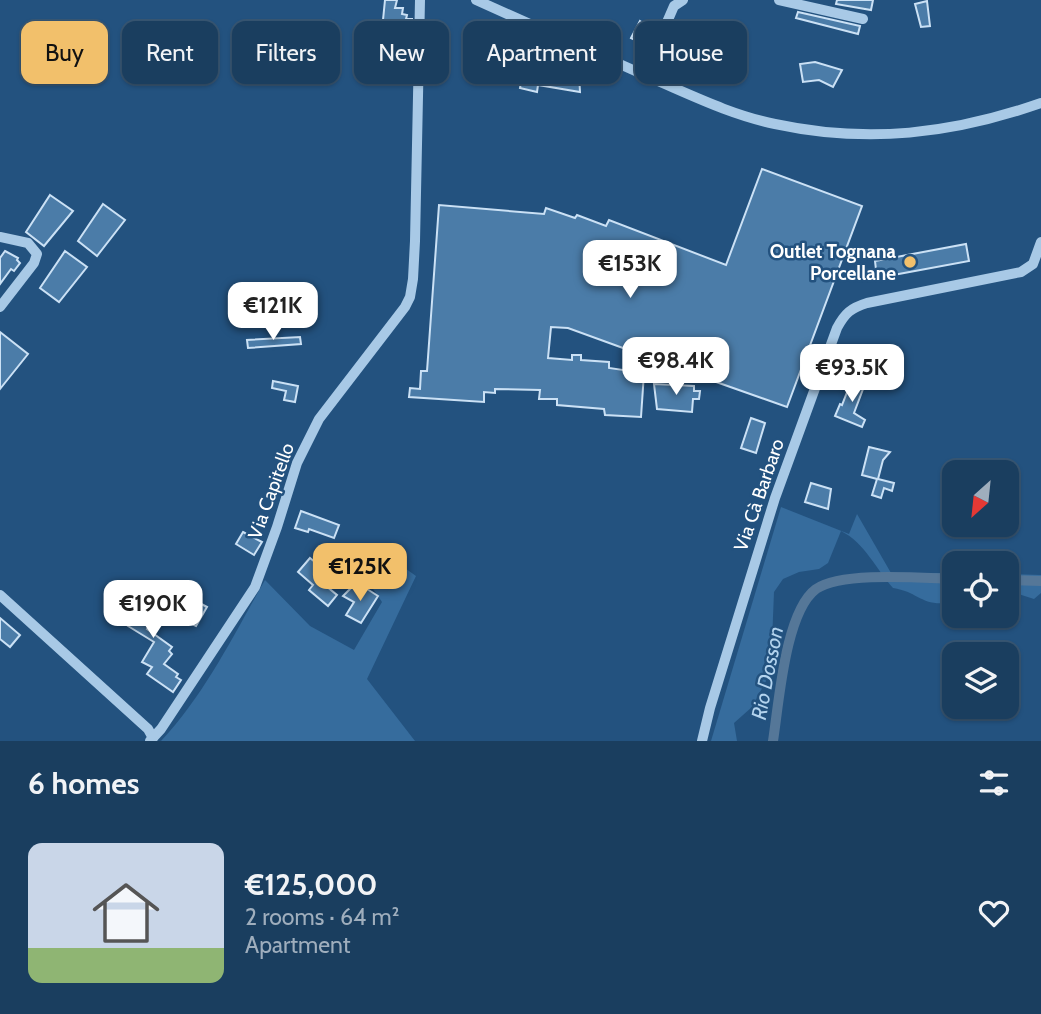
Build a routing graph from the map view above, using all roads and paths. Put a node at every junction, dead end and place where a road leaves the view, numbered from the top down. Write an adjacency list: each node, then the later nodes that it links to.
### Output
1 (420, 0): 14 (street, Via Capitello)
2 (476, 0): 7 (street)
3 (683, 0): 6 (street)
4 (779, 0): 5 (street)
5 (863, 19)
6 (667, 21)
7 (635, 71)
8 (665, 84): 9 (street)
9 (1041, 103)
10 (0, 237): 12 (street)
11 (1041, 242): 15 (street, Via Cà Barbaro)
12 (0, 307)
13 (0, 595): 14 (street)
14 (151, 739)
15 (702, 741)

